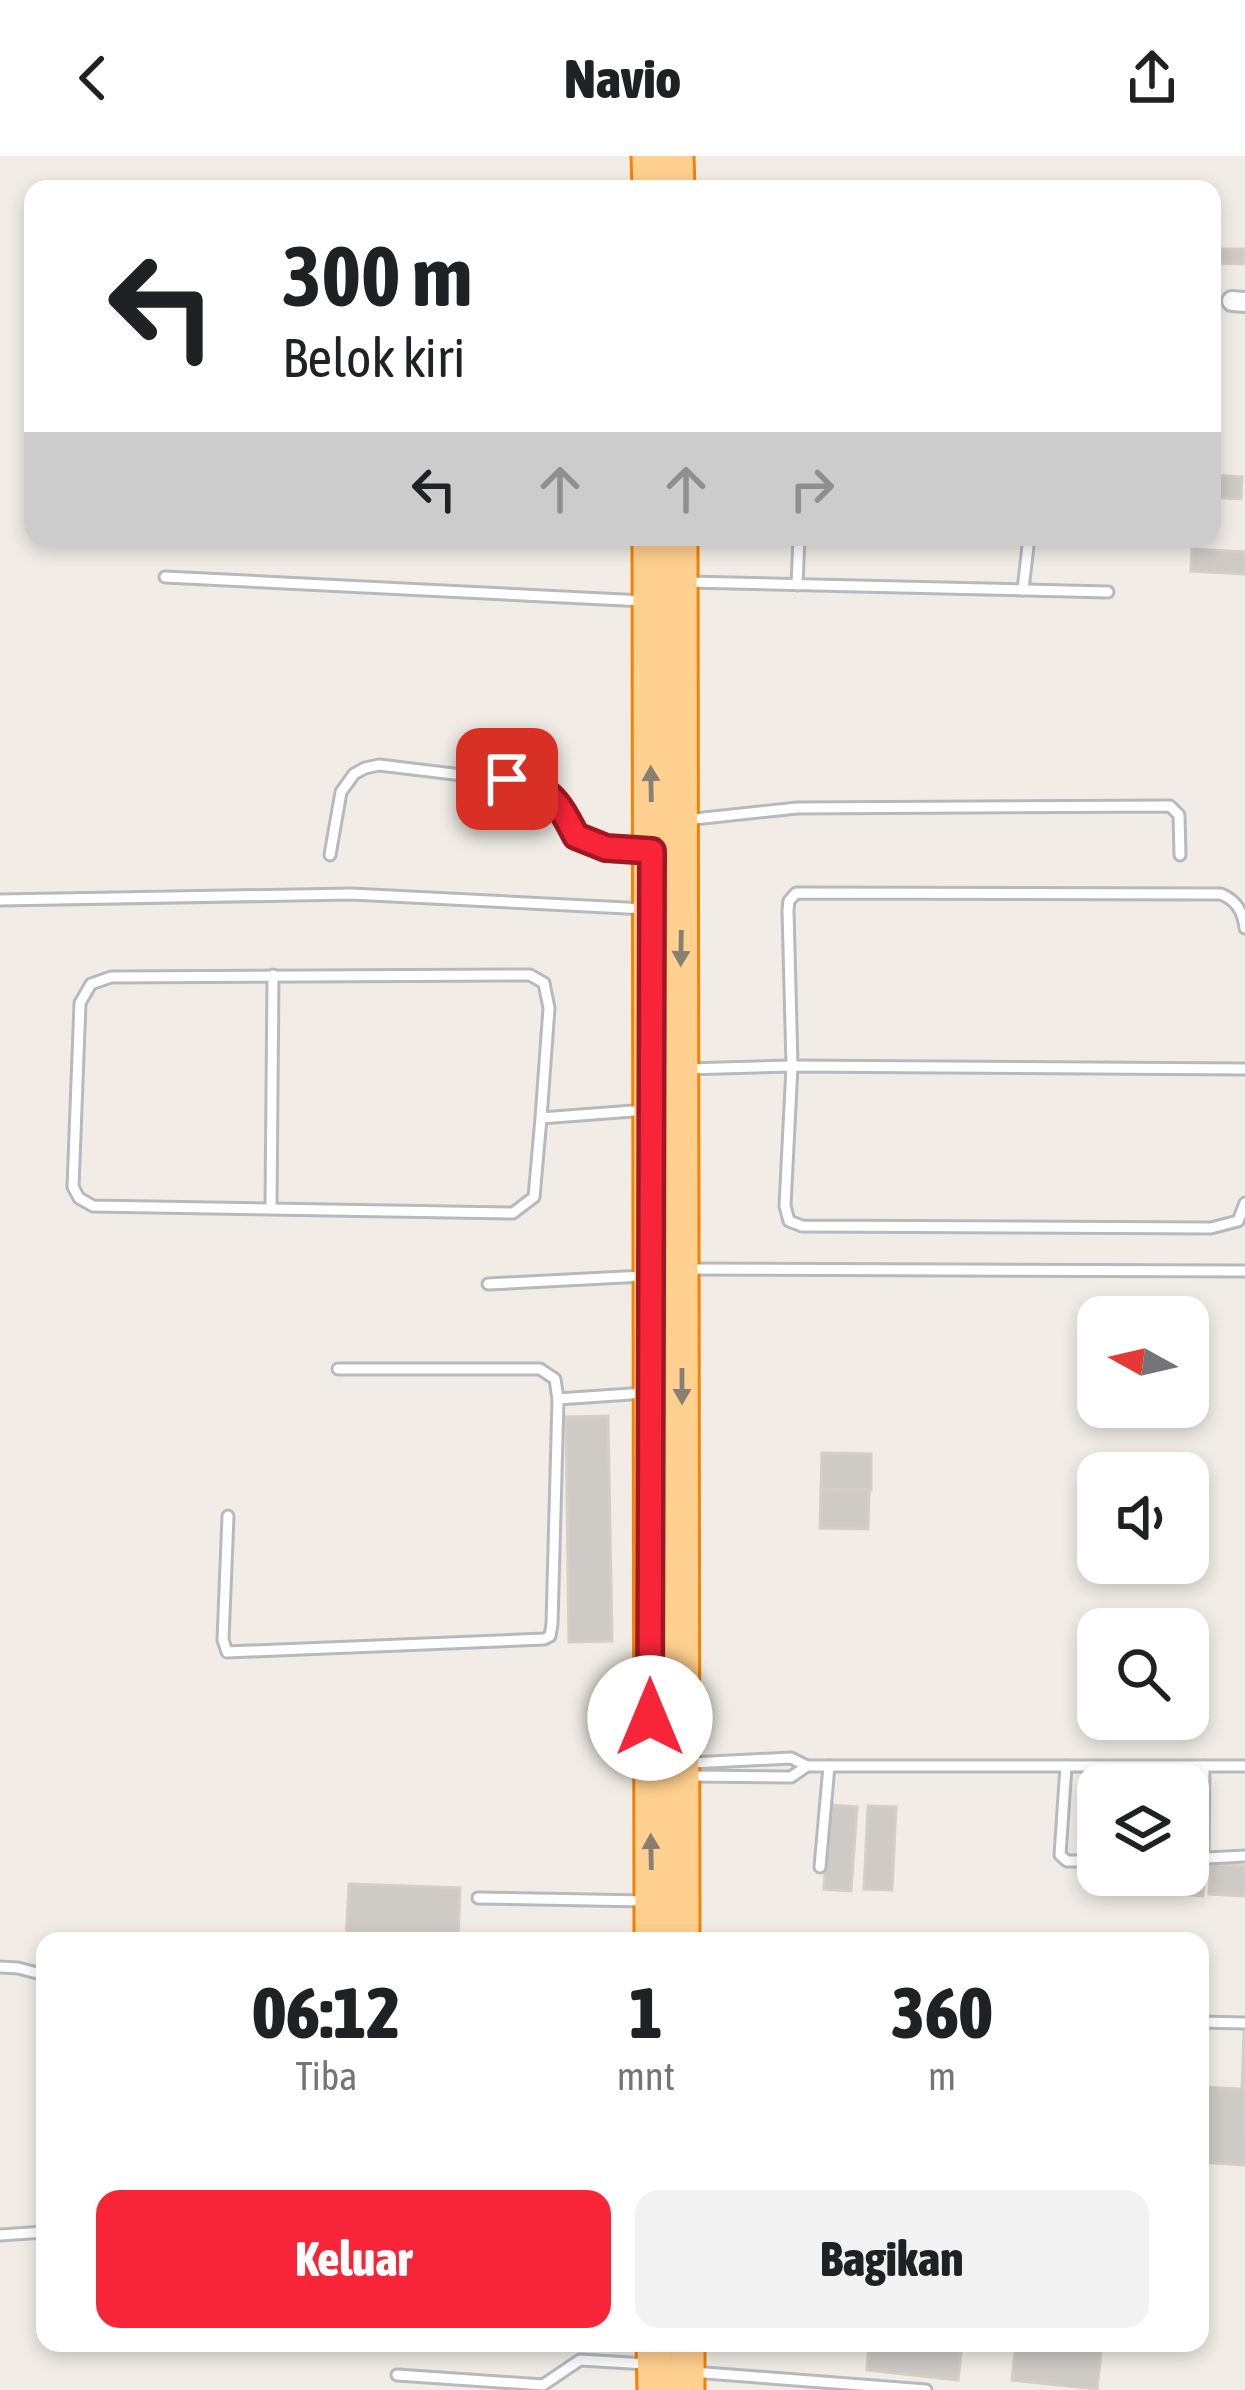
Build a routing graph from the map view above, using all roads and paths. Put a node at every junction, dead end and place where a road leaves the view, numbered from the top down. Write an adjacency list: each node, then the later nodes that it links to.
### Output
1 (650, 546): 10 (highway)
2 (680, 546): 6 (highway)
3 (798, 546): 7 (lane)
4 (1028, 546): 8 (lane)
5 (164, 577): 10 (lane)
6 (680, 581): 7 (lane); 11 (highway)
7 (796, 585): 8 (lane)
8 (1023, 590): 9 (lane)
9 (1108, 592)
10 (649, 601): 12 (highway, one-way to 10)
11 (682, 820): 14 (lane); 21 (highway, one-way to 21)
12 (652, 851): 13 (lane); 16 (highway)
13 (330, 855)
14 (1180, 855)
15 (0, 899): 16 (lane)
16 (651, 910): 22 (highway)
17 (1245, 928): 19 (lane)
18 (272, 975): 23 (lane); 25 (lane); 25 (lane)
19 (792, 1066): 20 (lane); 21 (lane); 24 (lane)
20 (1245, 1069)
21 (679, 1070): 27 (highway)
22 (649, 1110): 23 (lane); 27 (highway)
23 (542, 1118): 25 (lane)
24 (1245, 1203)
25 (271, 1208)
26 (1245, 1271): 27 (lane)
27 (666, 1272): 28 (lane); 30 (highway); 39 (highway, one-way to 39)
28 (488, 1284)
29 (338, 1369): 31 (lane)
30 (651, 1393): 31 (lane); 39 (highway)
31 (558, 1399): 32 (lane)
32 (228, 1516)
33 (807, 1766): 34 (lane); 39 (lane); 39 (lane)
34 (829, 1766): 35 (lane); 43 (lane)
35 (1066, 1766): 36 (lane); 42 (lane)
36 (1077, 1766)
37 (1209, 1766): 38 (lane)
38 (1245, 1766)
39 (666, 1770): 45 (highway, one-way to 39); 47 (highway)
40 (1245, 1856): 41 (lane)
41 (1209, 1858)
42 (1077, 1861)
43 (820, 1867)
44 (478, 1898): 45 (lane)
45 (652, 1901): 46 (highway)
46 (652, 1932)
47 (681, 1932)
48 (0, 1967): 49 (lane)
49 (36, 1974)
50 (1209, 2022): 51 (lane)
51 (1245, 2023)
52 (36, 2233): 53 (lane)
53 (0, 2234)
54 (671, 2367): 55 (lane); 56 (lane)
55 (397, 2375)
56 (926, 2390)

